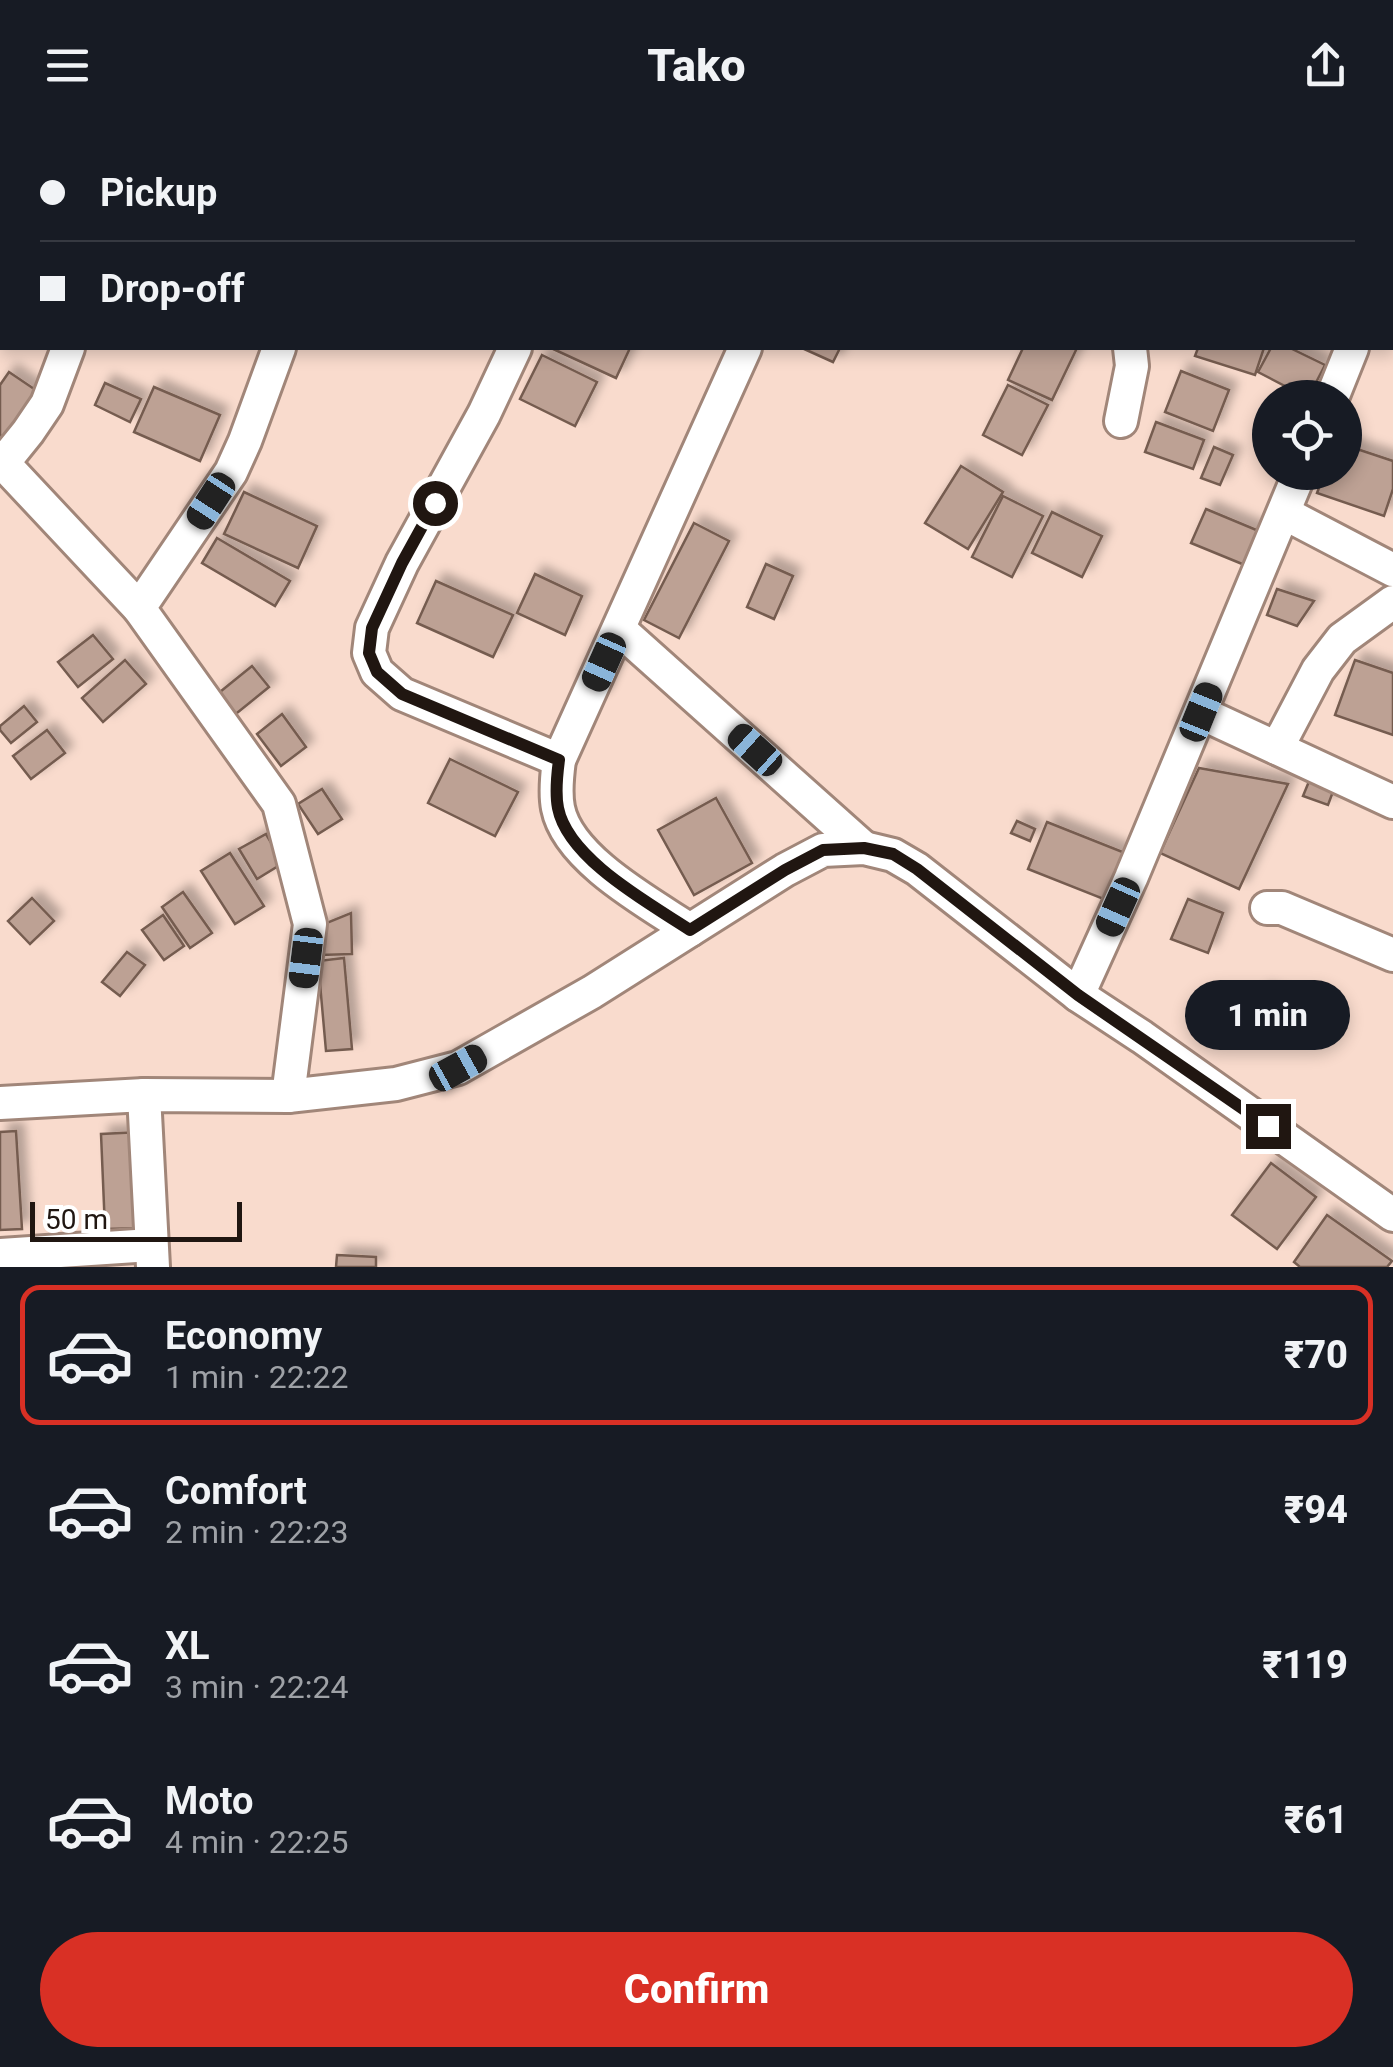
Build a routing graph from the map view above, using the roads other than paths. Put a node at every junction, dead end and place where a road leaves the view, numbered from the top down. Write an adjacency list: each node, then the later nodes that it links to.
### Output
1 (67, 350): 9 (street)
2 (278, 350): 14 (street)
3 (514, 350): 18 (street)
4 (744, 350): 15 (street)
5 (1130, 350): 8 (street)
6 (1351, 350): 7 (street)
7 (1339, 380)
8 (1122, 421)
9 (1, 463): 14 (street)
10 (1293, 490): 11 (street)
11 (1284, 513): 12 (street); 16 (street)
12 (1393, 570)
13 (1393, 602): 17 (street)
14 (139, 608): 26 (street)
15 (619, 629): 18 (street); 20 (street)
16 (1201, 712): 17 (street); 24 (street)
17 (1277, 748): 19 (street)
18 (559, 760): 22 (street)
19 (1393, 802)
20 (864, 848): 22 (street); 24 (street)
21 (1267, 908): 23 (street)
22 (690, 930): 26 (street)
23 (1393, 955)
24 (1078, 995): 28 (street)
25 (144, 1095): 26 (street); 27 (street); 30 (street)
26 (288, 1096)
27 (0, 1103)
28 (1393, 1215)
29 (0, 1255): 30 (street)
30 (152, 1256)

